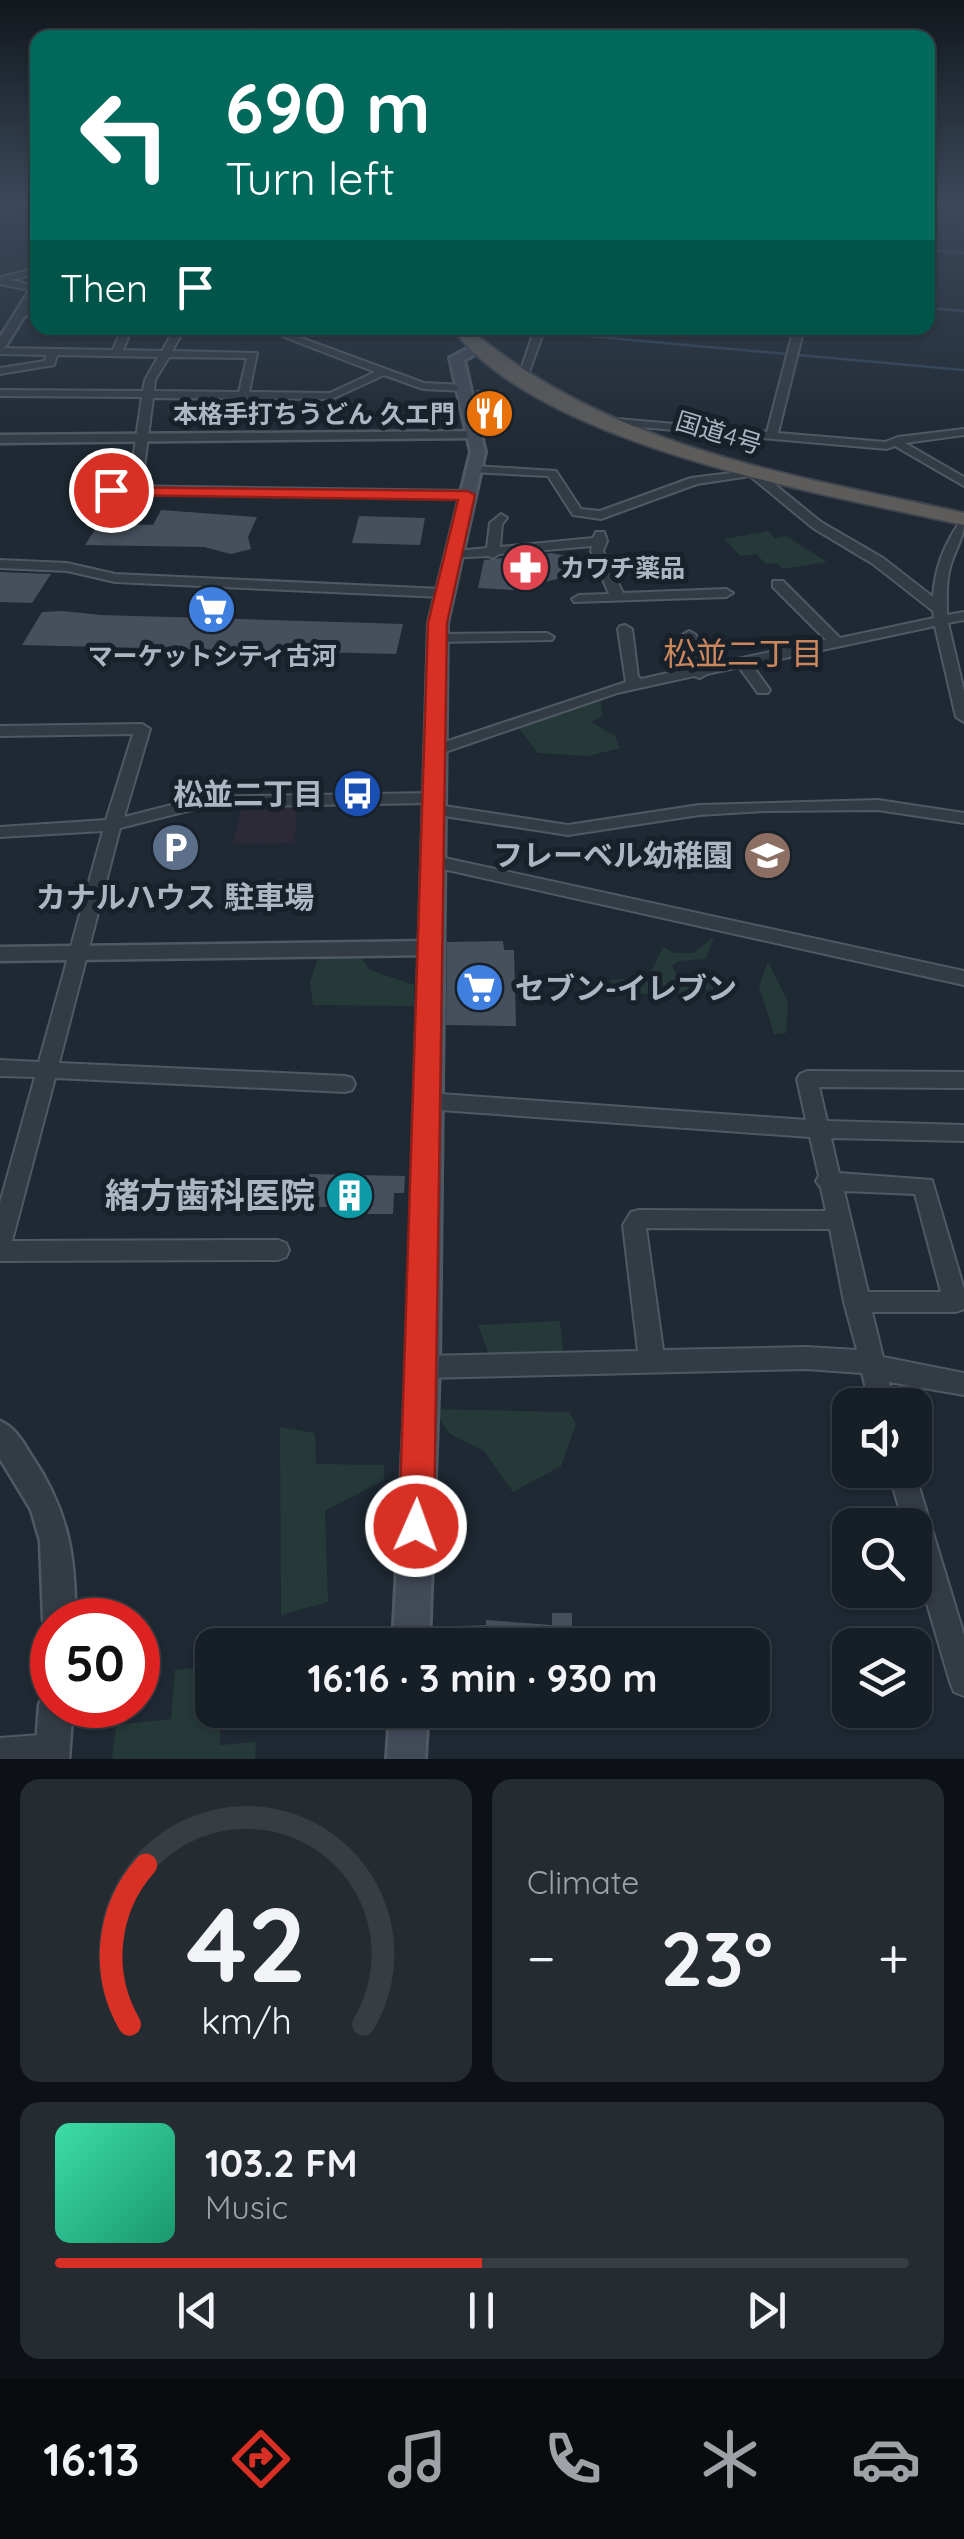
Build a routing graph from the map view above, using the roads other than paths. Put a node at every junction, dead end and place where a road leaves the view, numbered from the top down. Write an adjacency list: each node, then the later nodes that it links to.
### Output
1 (30, 298): 2 (street)
2 (20, 314): 3 (street); 11 (street)
3 (30, 314)
4 (124, 335): 13 (street)
5 (176, 335): 14 (street)
6 (285, 335): 18 (street)
7 (466, 335): 10 (highway, 国道4号)
8 (537, 335): 15 (street)
9 (798, 335): 27 (street)
10 (478, 346): 16 (highway, 国道4号); 20 (main road)
11 (0, 348): 12 (street)
12 (52, 352): 13 (street); 17 (street)
13 (116, 354): 14 (street)
14 (164, 354): 22 (street); 23 (street)
15 (528, 357): 16 (street); 19 (street)
16 (500, 363): 19 (highway, 国道4号)
17 (0, 371)
18 (383, 372): 20 (street); 23 (street)
19 (522, 377): 24 (highway, 国道4号)
20 (465, 388): 26 (main road)
21 (0, 393): 22 (street)
22 (150, 396): 23 (street); 28 (street)
23 (243, 396)
24 (606, 421): 27 (street); 32 (highway, 国道4号)
25 (964, 432): 30 (street)
26 (476, 434): 28 (street); 31 (main road)
27 (772, 434): 30 (street)
28 (144, 438): 29 (street); 34 (street)
29 (0, 439)
30 (896, 442): 33 (street)
31 (474, 470): 34 (main road); 35 (street)
32 (757, 472): 35 (street); 37 (highway, 国道4号); 47 (street)
33 (964, 482)
34 (467, 495): 40 (main road)
35 (601, 516): 38 (street)
36 (501, 518): 39 (street)
37 (964, 522): 47 (street)
38 (601, 542): 39 (street); 45 (street)
39 (494, 554): 40 (street)
40 (452, 555): 43 (main road)
41 (0, 564): 43 (street)
42 (778, 584): 53 (street)
43 (442, 593): 52 (main road)
44 (726, 593): 45 (street)
45 (618, 598): 46 (street)
46 (579, 599)
47 (938, 614): 48 (street); 53 (street); 58 (street)
48 (964, 616)
49 (625, 629): 56 (street)
50 (690, 635): 55 (street)
51 (547, 637): 52 (street)
52 (437, 638): 60 (main road)
53 (836, 641): 54 (street)
54 (743, 663): 55 (street); 57 (street)
55 (700, 674): 56 (street)
56 (637, 684): 60 (street)
57 (763, 690)
58 (964, 717)
59 (0, 731): 63 (street)
60 (433, 751): 61 (main road)
61 (431, 804): 62 (street); 63 (street); 65 (main road)
62 (964, 818)
63 (113, 825): 64 (street); 67 (street)
64 (0, 832)
65 (431, 861): 66 (main road); 69 (street)
66 (430, 948): 67 (street); 74 (main road)
67 (78, 953): 68 (street); 71 (street)
68 (0, 954)
69 (964, 978)
70 (0, 1068): 71 (street)
71 (48, 1068): 73 (street); 79 (street)
72 (964, 1080): 75 (street)
73 (345, 1084)
74 (427, 1101): 75 (street); 84 (main road)
75 (815, 1130): 76 (street); 77 (street)
76 (964, 1132)
77 (827, 1181): 78 (street); 81 (street)
78 (836, 1220): 81 (street); 82 (street)
79 (0, 1248): 80 (street)
80 (278, 1250)
81 (856, 1302): 83 (street)
82 (652, 1362): 83 (street); 84 (street)
83 (870, 1362): 85 (street); 86 (street)
84 (423, 1367): 90 (main road)
85 (964, 1384)
86 (877, 1388)
87 (0, 1435): 89 (street)
88 (907, 1488): 91 (street)
89 (60, 1598)
90 (413, 1628)
91 (964, 1682)
92 (55, 1728): 95 (street)
93 (407, 1728): 96 (main road)
94 (0, 1752): 95 (street)
95 (53, 1754)
96 (406, 1759)

